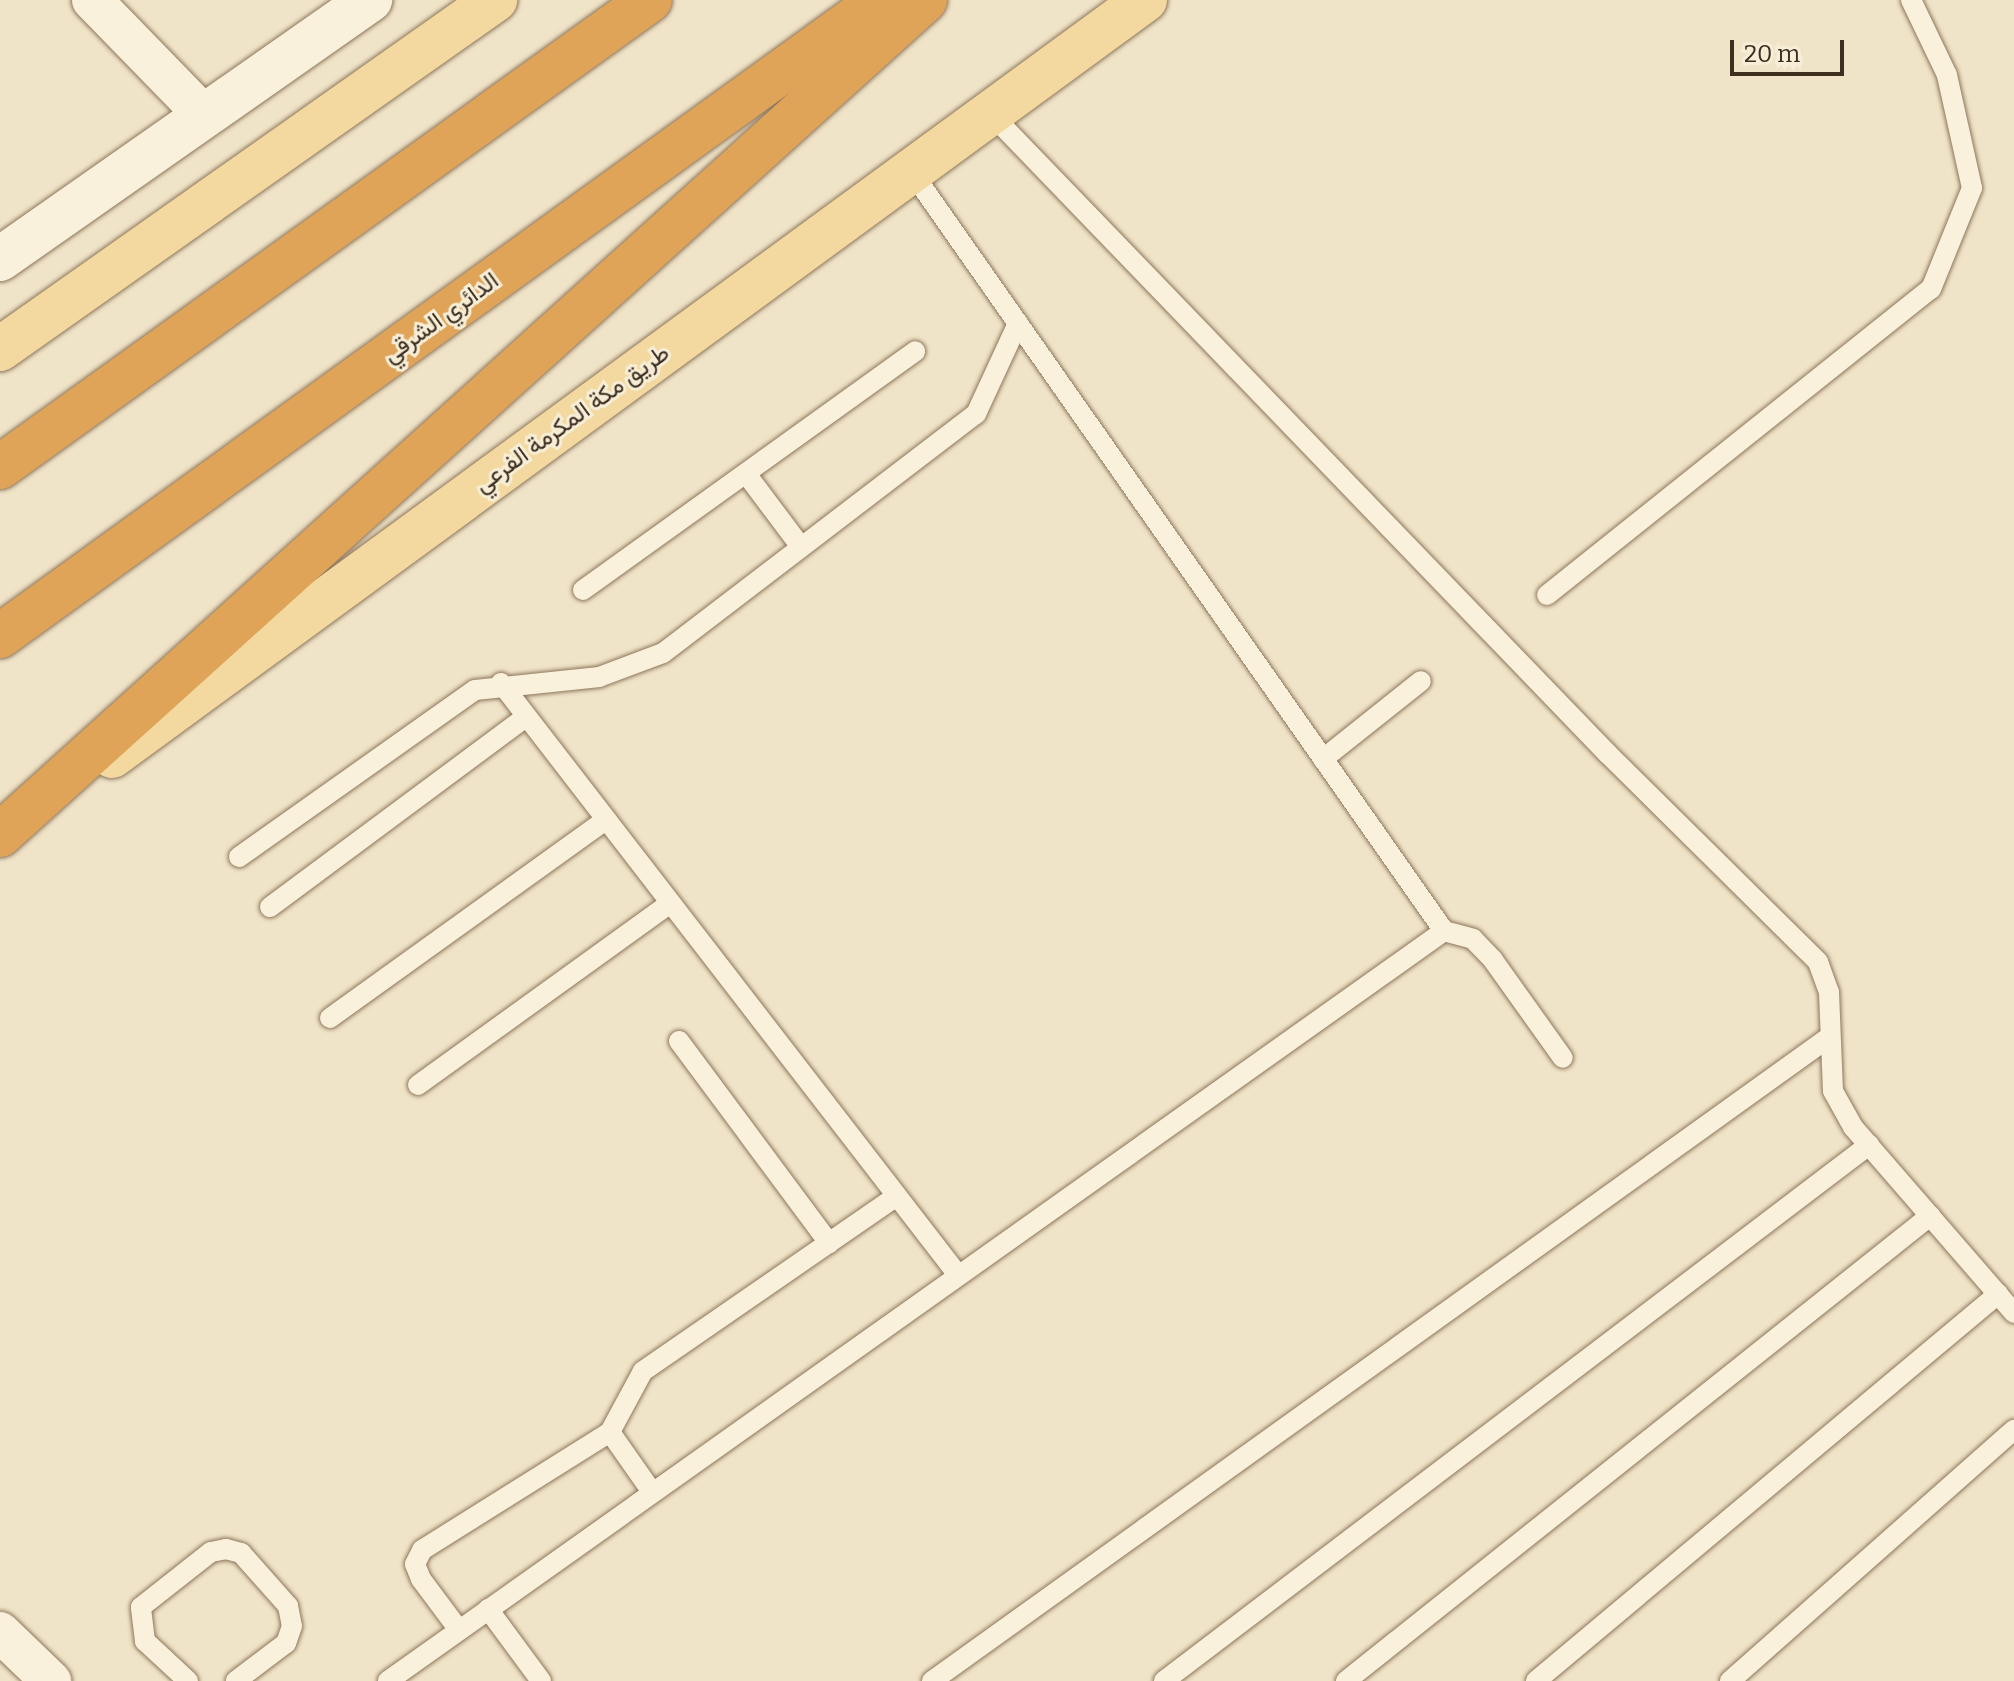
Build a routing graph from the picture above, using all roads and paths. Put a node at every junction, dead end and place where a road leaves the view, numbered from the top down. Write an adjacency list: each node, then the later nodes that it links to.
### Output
1 (92, 0): 10 (street)
2 (370, 0): 10 (main road)
3 (495, 0): 14 (main road)
4 (650, 0): 16 (highway)
5 (881, 0): 21 (highway, الدائري الشرقي)
6 (925, 0): 27 (highway)
7 (1145, 0): 9 (main road, طريق مكة المكرمة الفرعي)
8 (1911, 0): 20 (lane)
9 (990, 113): 11 (main road, طريق مكة المكرمة الفرعي); 33 (lane)
10 (204, 115): 12 (main road)
11 (911, 171): 13 (lane); 27 (main road, طريق مكة المكرمة الفرعي)
12 (0, 259)
13 (1018, 323): 18 (lane); 25 (lane)
14 (0, 349)
15 (915, 351): 17 (lane)
16 (0, 467)
17 (747, 475): 18 (lane); 19 (lane)
18 (801, 547): 23 (lane)
19 (583, 590)
20 (1547, 595)
21 (0, 636)
22 (1421, 681): 25 (lane)
23 (501, 683): 24 (lane); 28 (lane)
24 (526, 717): 26 (lane); 30 (lane)
25 (1323, 759): 31 (lane)
26 (606, 820): 29 (lane); 32 (lane)
27 (0, 836)
28 (239, 857)
29 (670, 903): 36 (lane); 38 (lane)
30 (270, 907)
31 (1444, 931): 35 (lane); 41 (lane)
32 (330, 1018)
33 (1828, 1038): 37 (lane); 55 (lane)
34 (679, 1041): 40 (lane)
35 (1563, 1058)
36 (418, 1085)
37 (1869, 1145): 39 (lane); 56 (lane)
38 (897, 1196): 40 (lane); 41 (lane)
39 (1930, 1216): 42 (lane); 57 (lane)
40 (829, 1243): 45 (lane)
41 (958, 1275): 46 (lane)
42 (1998, 1294): 43 (lane); 58 (lane)
43 (2014, 1313)
44 (2014, 1430): 59 (lane)
45 (610, 1432): 46 (lane); 48 (lane)
46 (652, 1492): 47 (lane)
47 (488, 1609): 48 (lane); 54 (lane)
48 (459, 1630): 53 (lane)
49 (0, 1632): 50 (street)
50 (51, 1681)
51 (188, 1681): 52 (lane)
52 (236, 1681)
53 (388, 1681)
54 (541, 1681)
55 (932, 1681)
56 (1164, 1681)
57 (1346, 1681)
58 (1536, 1681)
59 (1730, 1681)

